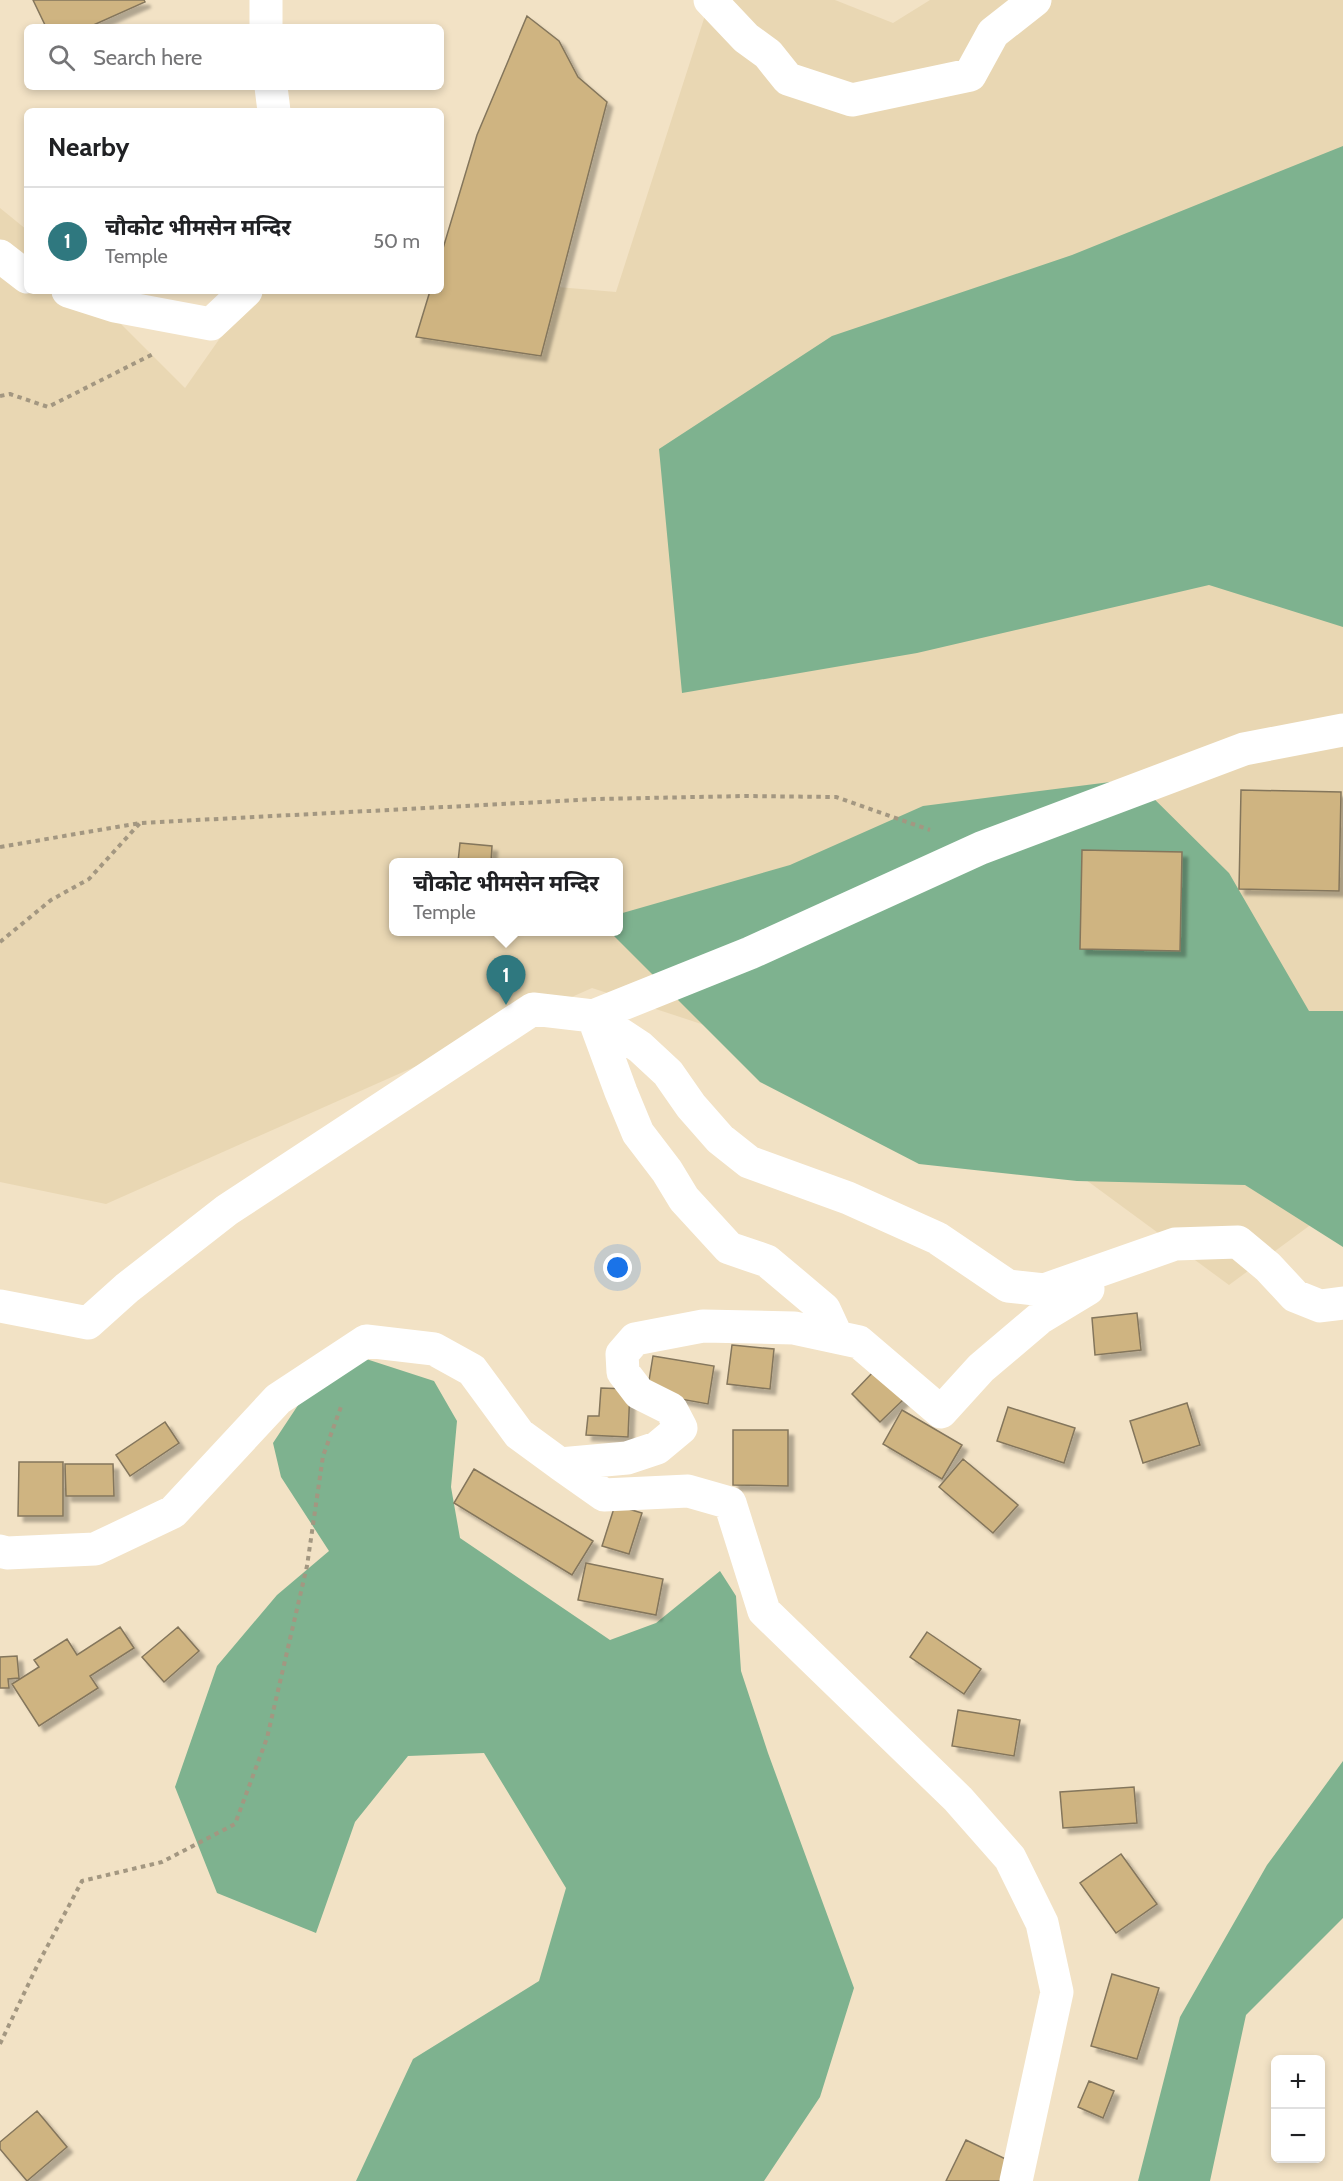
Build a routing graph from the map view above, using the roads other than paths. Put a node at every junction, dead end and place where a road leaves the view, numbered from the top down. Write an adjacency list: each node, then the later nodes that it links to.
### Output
1 (266, 0): 4 (street)
2 (711, 0): 3 (street)
3 (1035, 0)
4 (266, 24)
5 (271, 90): 6 (street)
6 (274, 108)
7 (0, 256): 8 (street)
8 (24, 275)
9 (77, 294): 10 (street)
10 (243, 294)
11 (1343, 730): 12 (street)
12 (593, 1016): 13 (street); 15 (street); 16 (street)
13 (1145, 1254): 14 (street); 16 (street)
14 (1343, 1303)
15 (0, 1306)
16 (837, 1337): 17 (street)
17 (560, 1464): 18 (street); 19 (street)
18 (0, 1551)
19 (1016, 2181)

